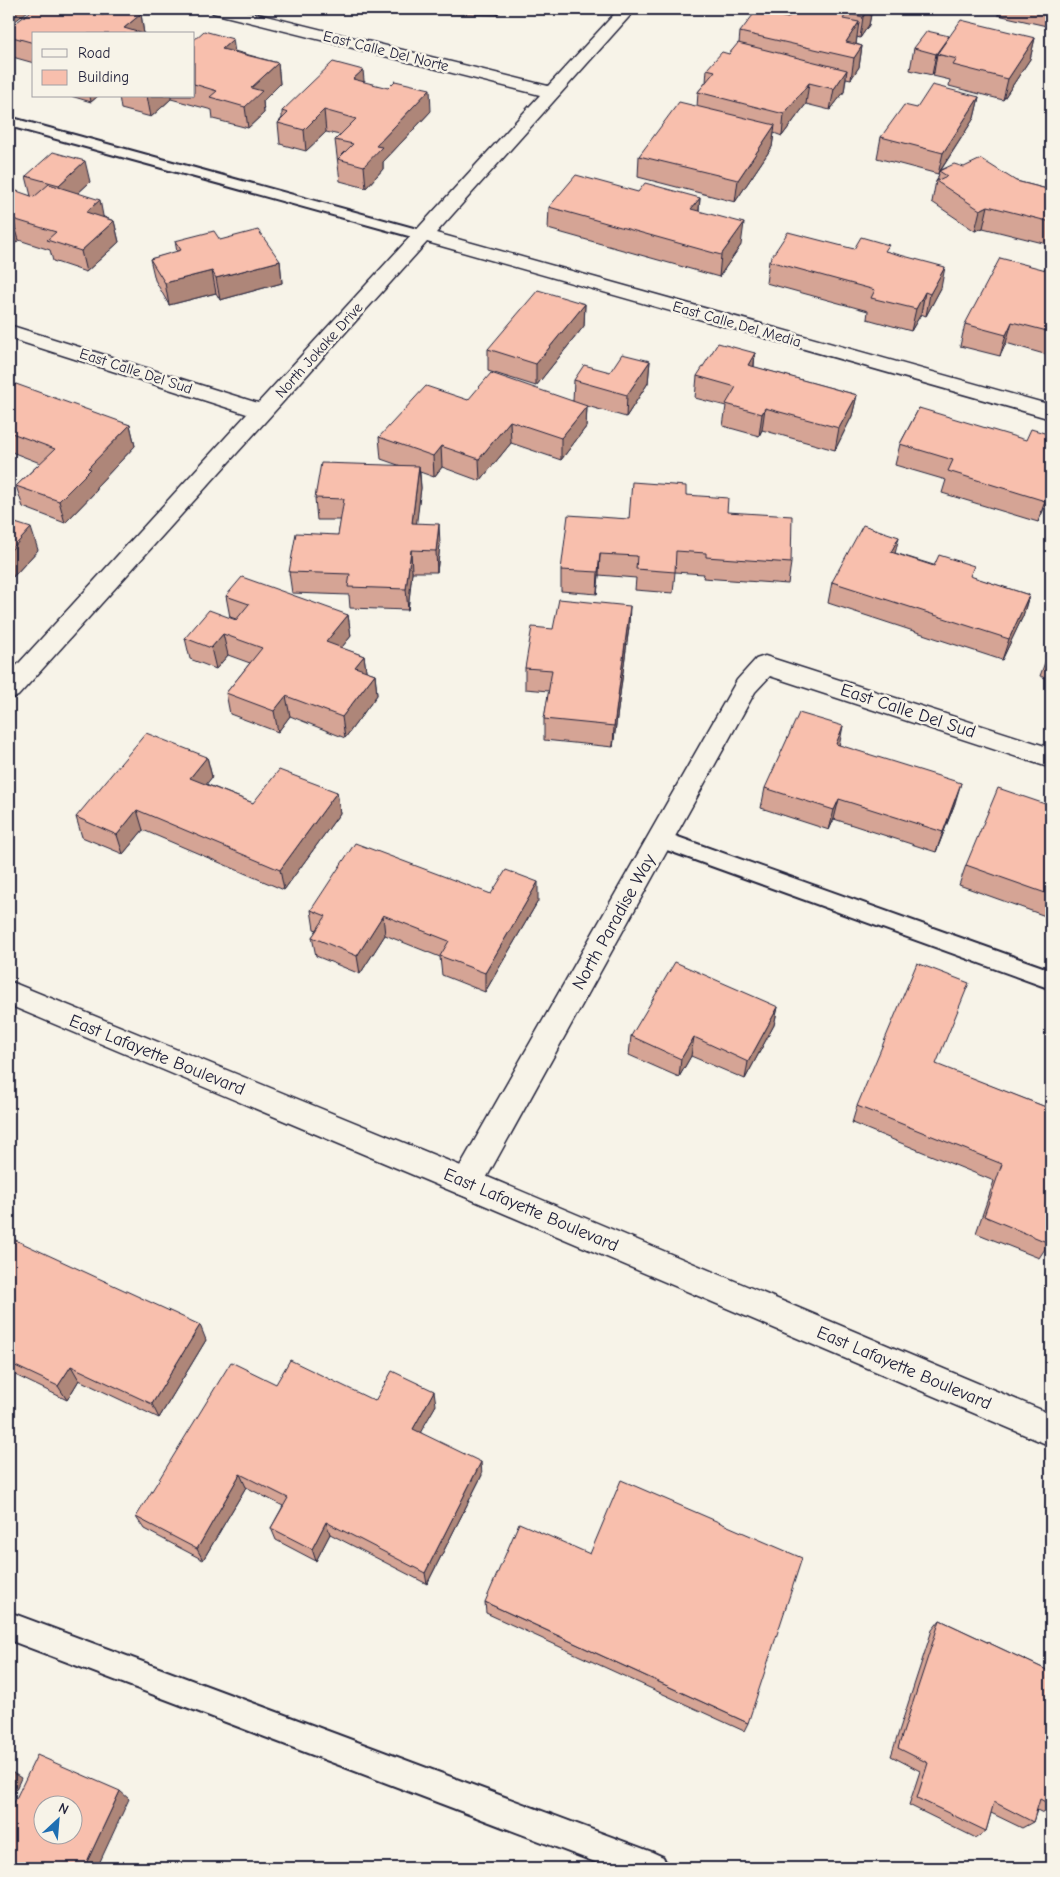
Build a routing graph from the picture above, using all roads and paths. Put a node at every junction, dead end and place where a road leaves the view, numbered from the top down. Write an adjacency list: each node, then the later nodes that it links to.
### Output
1 (219, 9): 3 (street, East Calle Del Norte)
2 (628, 9): 3 (street, North Jokake Drive)
3 (553, 93): 5 (street, North Jokake Drive)
4 (9, 121): 5 (lane)
5 (422, 235): 7 (street, North Jokake Drive); 8 (street, East Calle Del Media)
6 (9, 331): 7 (street, East Calle Del Sud)
7 (264, 412): 10 (street, North Jokake Drive)
8 (1051, 412)
9 (765, 665): 11 (street, East Calle Del Sud); 12 (street, North Paradise Way)
10 (9, 690)
11 (1051, 758)
12 (661, 839): 13 (lane); 15 (street, North Paradise Way)
13 (1051, 980)
14 (9, 993): 15 (street, East Lafayette Boulevard)
15 (467, 1183): 16 (street, East Lafayette Boulevard)
16 (1051, 1430)
17 (9, 1626): 18 (lane)
18 (652, 1868)

